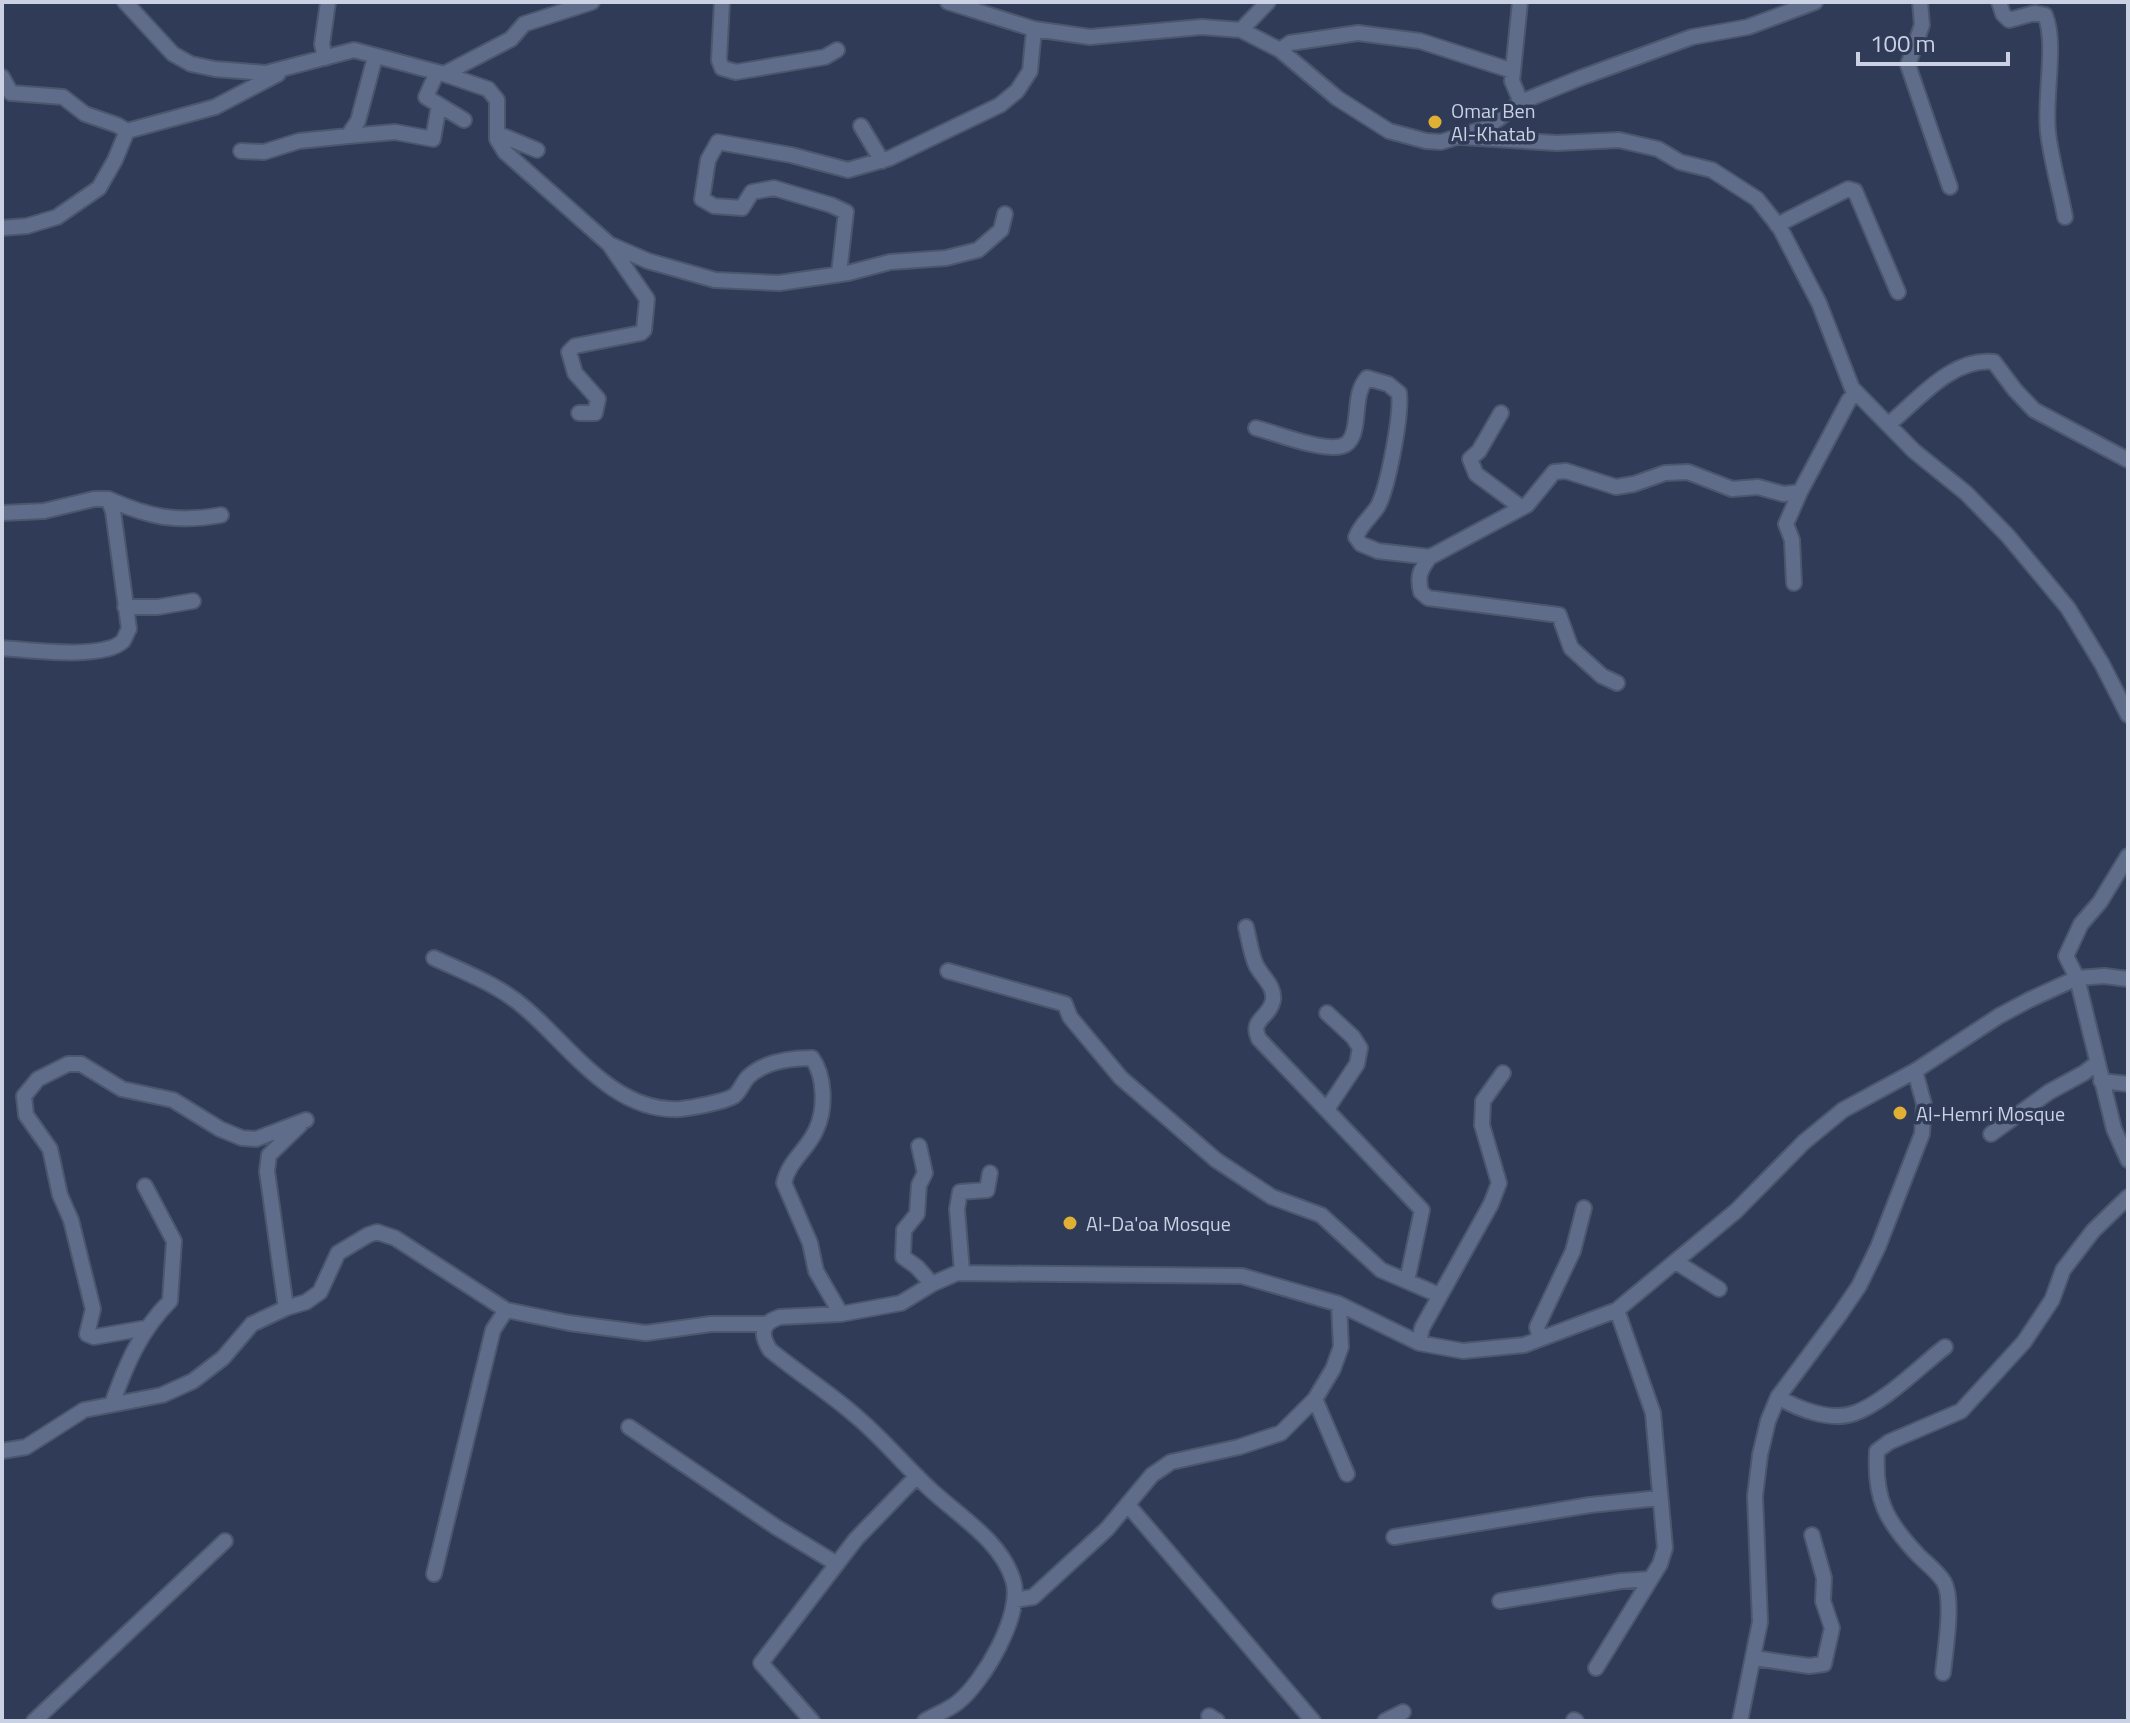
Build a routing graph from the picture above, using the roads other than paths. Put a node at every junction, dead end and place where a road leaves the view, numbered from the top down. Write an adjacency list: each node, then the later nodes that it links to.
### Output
1 (125, 2): 17 (street)
2 (328, 2): 16 (street)
3 (592, 2): 19 (street)
4 (722, 2): 13 (street)
5 (948, 2): 11 (street)
6 (1268, 2): 12 (street)
7 (1520, 2): 18 (street)
8 (1815, 2): 21 (street)
9 (1920, 2): 33 (street)
10 (1999, 2): 35 (street)
11 (1034, 29): 12 (street); 32 (street)
12 (1241, 30): 14 (street)
13 (837, 50)
14 (1280, 50): 18 (street); 28 (street)
15 (375, 57): 16 (street); 19 (street); 27 (street)
16 (325, 58): 17 (street)
17 (289, 68): 25 (street)
18 (1513, 71): 21 (street)
19 (440, 73): 22 (street); 26 (street)
20 (2, 77): 25 (street)
21 (1517, 104): 28 (street); 29 (street)
22 (439, 105): 23 (street); 27 (street)
23 (464, 120)
24 (861, 126): 32 (street)
25 (127, 131): 37 (street)
26 (498, 134): 30 (street); 38 (street)
27 (348, 136): 31 (street)
28 (1462, 137): 29 (street)
29 (1514, 141): 36 (street)
30 (537, 150)
31 (241, 151)
32 (882, 161): 39 (street)
33 (1950, 187)
34 (1005, 214): 39 (street)
35 (2065, 217)
36 (1777, 225): 40 (street); 41 (street)
37 (2, 228)
38 (609, 244): 39 (street); 42 (street)
39 (839, 273)
40 (1898, 292)
41 (1856, 393): 44 (street); 47 (street)
42 (579, 413)
43 (1501, 413): 49 (street)
44 (1889, 424): 46 (street); 58 (street)
45 (1256, 428): 52 (street)
46 (2128, 460)
47 (1800, 492): 49 (street); 53 (street)
48 (108, 499): 50 (street); 51 (street); 55 (street)
49 (1522, 508): 52 (street)
50 (2, 513)
51 (221, 515)
52 (1430, 557): 57 (street)
53 (1794, 583)
54 (193, 601): 55 (street)
55 (125, 607): 56 (street)
56 (2, 648)
57 (1617, 683)
58 (2128, 715)
59 (2128, 856): 63 (street)
60 (1246, 927): 71 (street)
61 (434, 958): 89 (street)
62 (948, 971): 81 (street)
63 (2077, 978): 64 (street); 66 (street); 67 (street)
64 (2128, 979)
65 (1327, 1013): 71 (street)
66 (2097, 1063): 69 (street); 72 (street)
67 (1915, 1071): 79 (street); 95 (street)
68 (1503, 1073): 84 (street)
69 (2101, 1081): 70 (street); 74 (street)
70 (2128, 1084)
71 (1327, 1109): 81 (street)
72 (1991, 1134)
73 (919, 1146): 82 (street)
74 (2128, 1160)
75 (990, 1173): 80 (street)
76 (145, 1186): 91 (street)
77 (2128, 1197): 114 (street)
78 (1584, 1208): 92 (street)
79 (1676, 1262): 83 (street); 88 (street)
80 (962, 1272): 82 (street); 85 (street)
81 (1407, 1281): 84 (street)
82 (932, 1284): 89 (street)
83 (1719, 1289)
84 (1439, 1295): 93 (street)
85 (1339, 1304): 93 (street); 96 (street)
86 (286, 1308): 87 (street); 91 (street); 97 (street)
87 (506, 1310): 90 (street); 108 (street)
88 (1617, 1310): 92 (street); 102 (street)
89 (841, 1314): 90 (street)
90 (765, 1324): 101 (street)
91 (146, 1328): 97 (street)
92 (1540, 1339): 93 (street)
93 (1419, 1343)
94 (1945, 1347): 95 (street)
95 (1778, 1397): 112 (street)
96 (1315, 1399): 100 (street); 103 (street)
97 (112, 1404): 99 (street)
98 (629, 1427): 107 (street)
99 (2, 1451)
100 (1347, 1474)
101 (917, 1476): 107 (street); 110 (street)
102 (1660, 1498): 105 (street); 109 (street)
103 (1128, 1505): 110 (street); 119 (street)
104 (1812, 1535): 112 (street)
105 (1394, 1537)
106 (225, 1541): 116 (street)
107 (837, 1564): 117 (street)
108 (434, 1574)
109 (1650, 1579): 111 (street); 113 (street)
110 (1015, 1600): 118 (street)
111 (1500, 1601)
112 (1754, 1658): 121 (street)
113 (1596, 1668)
114 (1943, 1673)
115 (1403, 1712): 120 (street)
116 (34, 1721)
117 (812, 1721)
118 (925, 1721)
119 (1313, 1721)
120 (1385, 1721)
121 (1740, 1721)

